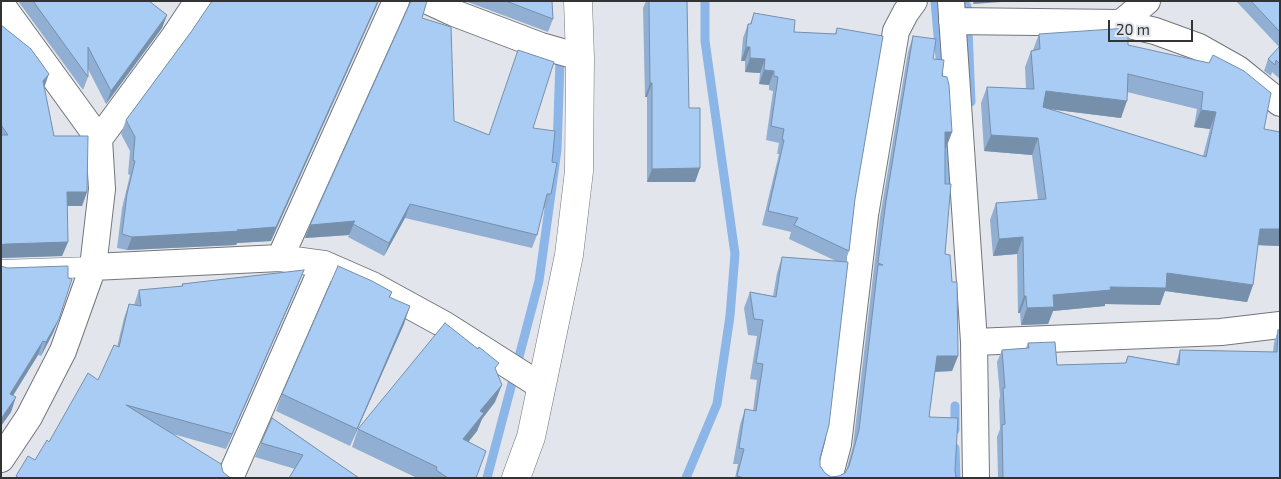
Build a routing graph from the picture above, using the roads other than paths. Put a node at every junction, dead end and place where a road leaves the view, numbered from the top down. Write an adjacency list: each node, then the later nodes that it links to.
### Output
1 (198, 1): 12 (street)
2 (396, 1): 13 (street)
3 (428, 1): 10 (street)
4 (578, 1): 10 (main road)
5 (914, 1): 23 (street)
6 (1147, 1): 9 (street)
7 (1, 4): 12 (street)
8 (952, 11): 9 (street); 18 (street)
9 (1121, 22): 11 (street)
10 (580, 57): 19 (main road)
11 (1280, 103)
12 (99, 140): 15 (street)
13 (280, 258): 14 (street); 15 (street)
14 (324, 264): 19 (street); 21 (street)
15 (93, 268): 16 (street); 20 (street)
16 (1, 270)
17 (1280, 326): 18 (street)
18 (974, 342): 24 (street)
19 (541, 386): 22 (main road)
20 (1, 460)
21 (230, 478)
22 (516, 478)
23 (829, 478)
24 (976, 478)

